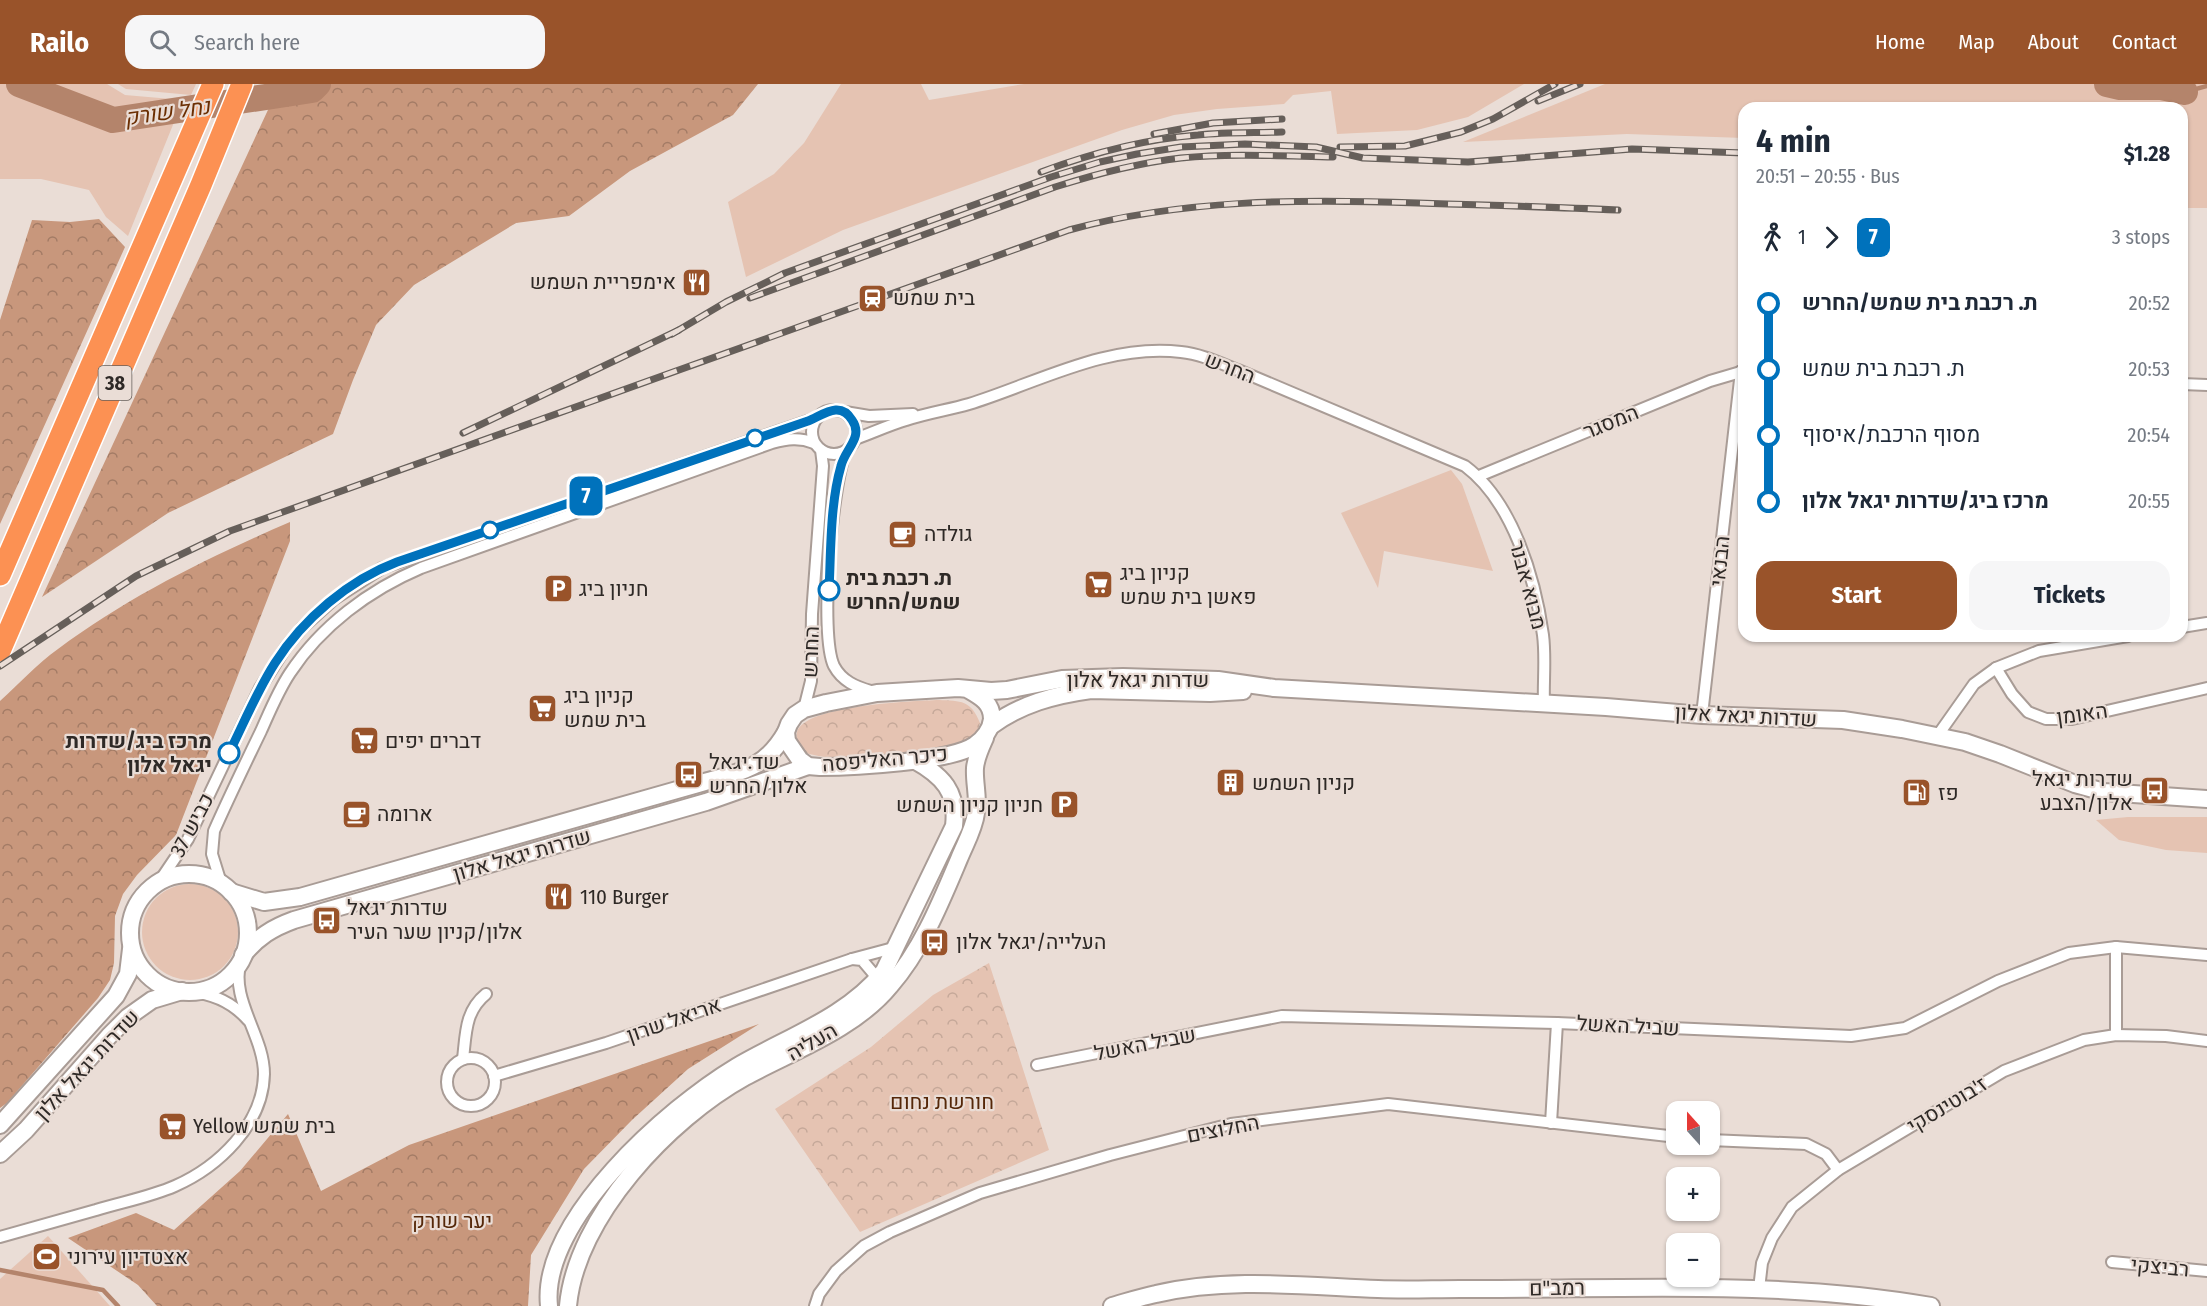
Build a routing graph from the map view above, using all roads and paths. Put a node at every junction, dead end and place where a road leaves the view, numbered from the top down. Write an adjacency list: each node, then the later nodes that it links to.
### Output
1 (213, 84): 14 (highway, 38)
2 (242, 84): 18 (highway, 38)
3 (1738, 373): 13 (street, המסגר)
4 (2188, 384): 5 (street)
5 (2207, 385)
6 (969, 404): 7 (street, החרש); 10 (street, החרש); 13 (street, החרש)
7 (842, 411): 9 (street); 10 (street)
8 (1738, 413): 26 (street, הבנאי)
9 (816, 418): 11 (street); 33 (street, כביש 37)
10 (855, 439): 12 (street)
11 (818, 446): 12 (street); 25 (street, החרש); 34 (street, כביש 37)
12 (846, 451): 23 (street, החרש)
13 (1479, 476): 24 (street, מבוא אבנר)
14 (0, 575)
15 (2207, 623): 16 (street)
16 (2188, 626)
17 (2092, 642): 19 (street)
18 (0, 651)
19 (1996, 668): 21 (street, האומן); 29 (street)
20 (1274, 688): 22 (main road, שדרות יגאל אלון); 24 (main road, שדרות יגאל אלון); 27 (main road, שדרות יגאל אלון)
21 (2207, 688)
22 (967, 689): 23 (main road); 27 (main road)
23 (877, 693): 25 (main road)
24 (1544, 705): 26 (main road, שדרות יגאל אלון)
25 (804, 709): 28 (main road)
26 (1702, 716): 29 (main road, שדרות יגאל אלון)
27 (989, 729): 30 (main road, כיכר האליפסה); 62 (main road, העליה)
28 (786, 732): 31 (main road, כיכר האליפסה); 34 (main road, שדרות יגאל אלון)
29 (1938, 735): 32 (main road, שדרות יגאל אלון)
30 (914, 760): 31 (main road, כיכר האליפסה); 36 (main road, העליה)
31 (808, 765): 39 (main road, שדרות יגאל אלון)
32 (2207, 799)
33 (159, 882): 34 (main road); 35 (main road)
34 (226, 888): 39 (main road)
35 (131, 945): 42 (main road); 52 (main road, שדרות יגאל אלון)
36 (897, 947): 40 (street, אריאל שרון); 41 (main road, העליה)
37 (2116, 947): 38 (street, שביל האשל); 44 (street, שביל האשל); 46 (street)
38 (2207, 955)
39 (242, 957): 42 (main road); 45 (street)
40 (852, 959): 41 (street); 50 (street, אריאל שרון)
41 (876, 982): 61 (main road, העליה)
42 (187, 991): 45 (street); 55 (main road, שדרות יגאל אלון)
43 (486, 994): 48 (street)
44 (1557, 1023): 49 (street, שביל האשל); 51 (street)
45 (252, 1024): 57 (street)
46 (2116, 1035): 47 (street, ז'בוטינסקי); 56 (street, ז'בוטינסקי)
47 (2207, 1041)
48 (463, 1059): 50 (street); 50 (street)
49 (1037, 1065)
50 (494, 1076)
51 (1551, 1123): 53 (street, החלוצים); 63 (street, החלוצים)
52 (0, 1125)
53 (1666, 1136)
54 (1720, 1140): 56 (street)
55 (0, 1154)
56 (1838, 1170): 60 (street, ז'בוטינסקי)
57 (0, 1237)
58 (2112, 1262): 59 (street, רביצקי)
59 (2207, 1271)
60 (1759, 1289): 64 (main road, רמב"ם); 65 (main road, רמב"ם)
61 (549, 1306)
62 (568, 1306)
63 (815, 1306)
64 (1112, 1306)
65 (1931, 1306)

